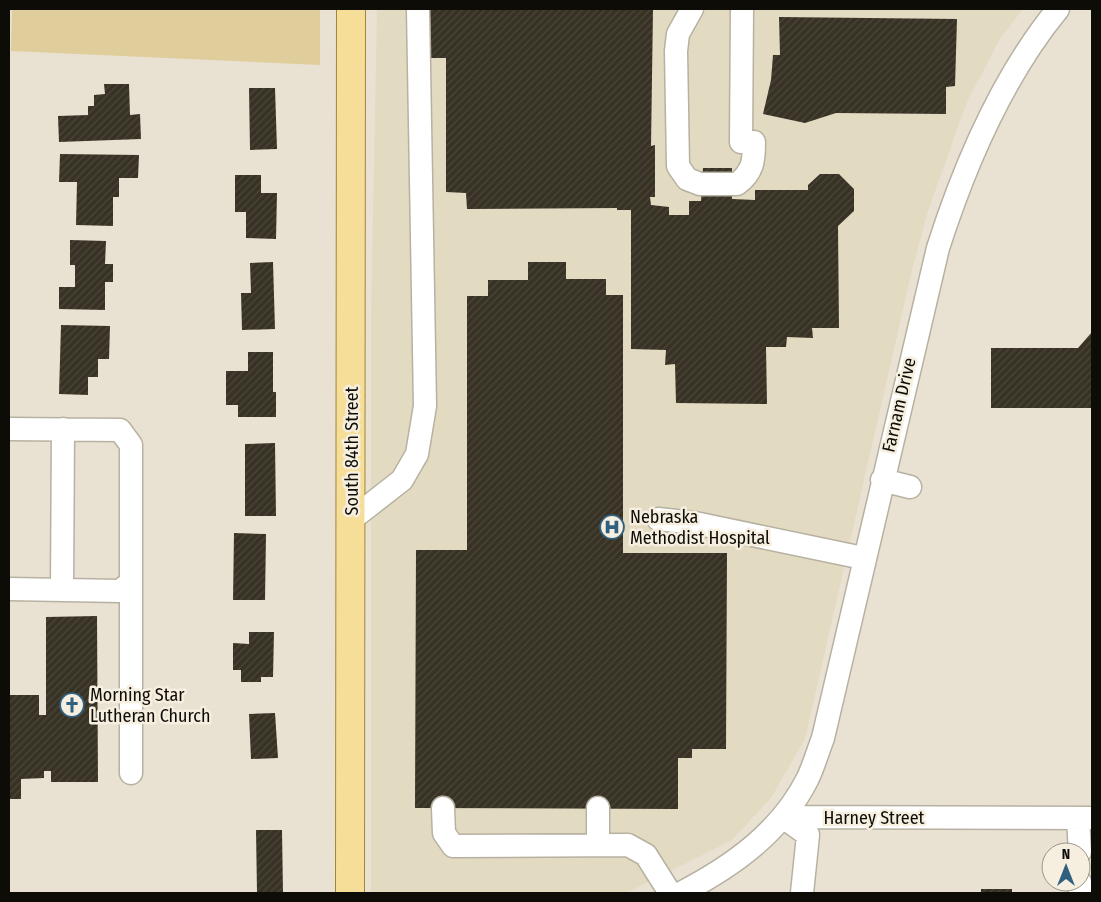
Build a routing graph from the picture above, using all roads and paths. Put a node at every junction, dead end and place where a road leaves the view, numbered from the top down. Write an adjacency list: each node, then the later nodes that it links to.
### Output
1 (351, 9): 10 (main road, South 84th Street)
2 (418, 9): 10 (street)
3 (692, 9): 4 (street)
4 (742, 9)
5 (1058, 9): 8 (street, Farnam Drive)
6 (9, 429): 7 (street)
7 (63, 429): 13 (street); 15 (street)
8 (882, 480): 9 (street); 12 (street, Farnam Drive)
9 (910, 487)
10 (352, 519): 23 (main road, South 84th Street)
11 (658, 519): 12 (street)
12 (863, 558): 19 (street, Farnam Drive)
13 (130, 582): 15 (street); 16 (street)
14 (9, 590): 15 (street)
15 (62, 590)
16 (131, 774)
17 (443, 808): 22 (street)
18 (598, 808): 22 (street)
19 (783, 818): 20 (street, Harney Street); 25 (street); 26 (street)
20 (1085, 818): 21 (street)
21 (1081, 842)
22 (598, 846): 24 (street)
23 (350, 893)
24 (670, 893)
25 (682, 893)
26 (802, 893)

